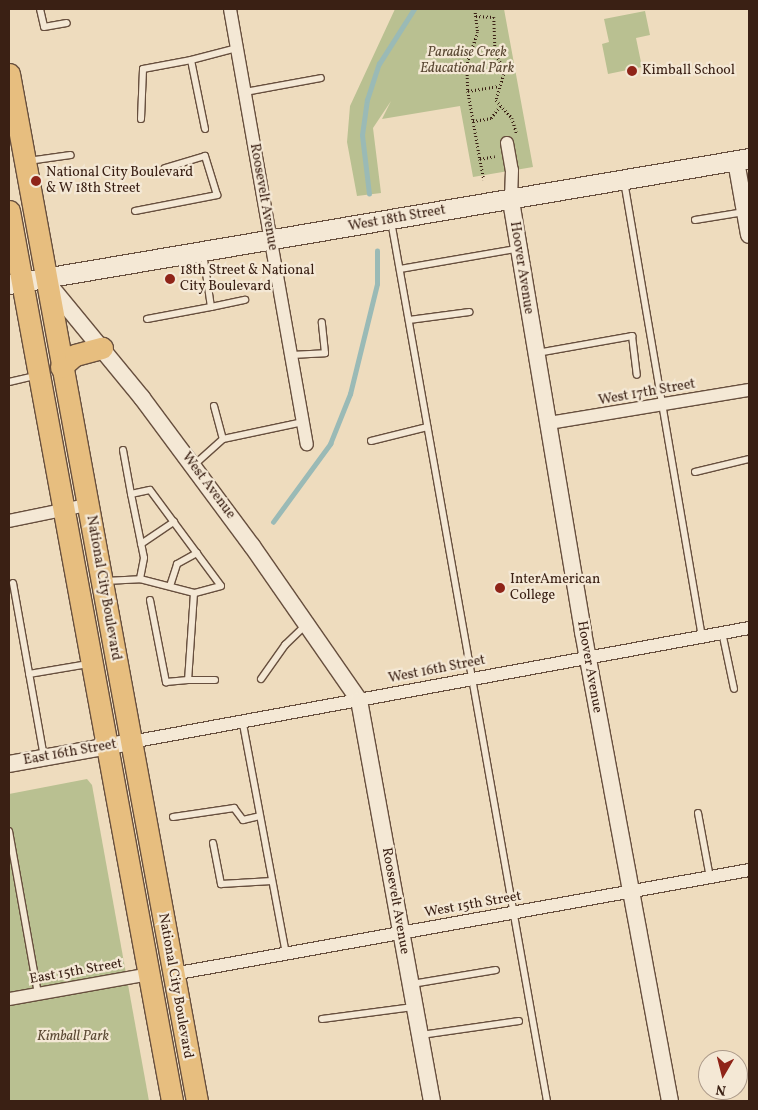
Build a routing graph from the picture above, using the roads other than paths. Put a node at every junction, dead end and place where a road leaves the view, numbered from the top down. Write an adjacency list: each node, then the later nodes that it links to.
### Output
1 (40, 9): 3 (lane)
2 (230, 9): 4 (street, Roosevelt Avenue)
3 (68, 23)
4 (237, 48): 5 (lane); 8 (street, Roosevelt Avenue)
5 (191, 60): 9 (lane); 10 (lane)
6 (9, 74): 14 (main road, National City Boulevard)
7 (321, 78): 8 (lane)
8 (245, 92): 24 (street, Roosevelt Avenue)
9 (141, 119)
10 (205, 129)
11 (511, 145): 17 (street, Hoover Avenue)
12 (72, 155): 14 (lane)
13 (742, 159): 16 (main road, West 18th Street); 18 (street)
14 (24, 162): 28 (main road, National City Boulevard)
15 (165, 168): 20 (lane)
16 (624, 180): 17 (main road, West 18th Street); 45 (lane)
17 (511, 200): 21 (main road, West 18th Street); 25 (street, Hoover Avenue)
18 (746, 207): 22 (lane); 23 (street)
19 (9, 211): 29 (main road, National City Boulevard)
20 (135, 211)
21 (391, 220): 24 (main road, West 18th Street); 27 (lane)
22 (695, 220)
23 (749, 235)
24 (270, 240): 26 (main road, West 18th Street); 38 (street, Roosevelt Avenue)
25 (516, 249): 27 (lane); 37 (street, Hoover Avenue)
26 (203, 253): 28 (main road, West 18th Street); 31 (lane)
27 (400, 269): 34 (lane)
28 (45, 279): 29 (main road, West 18th Street); 36 (street, West Avenue); 39 (main road, National City Boulevard)
29 (15, 284): 41 (main road, National City Boulevard)
30 (245, 300): 31 (lane)
31 (211, 307): 33 (lane)
32 (469, 312): 34 (lane)
33 (147, 319)
34 (409, 320): 48 (lane)
35 (322, 322): 38 (lane)
36 (102, 348): 39 (main road); 54 (street, West Avenue)
37 (536, 354): 40 (lane); 47 (street, Hoover Avenue)
38 (292, 356): 46 (street, Roosevelt Avenue)
39 (61, 366): 57 (main road, National City Boulevard)
40 (637, 375)
41 (39, 376): 42 (lane); 58 (main road, National City Boulevard)
42 (9, 382)
43 (749, 390): 45 (street, West 17th Street)
44 (214, 406): 49 (lane)
45 (664, 406): 47 (street, West 17th Street); 72 (lane)
46 (303, 422): 49 (lane); 51 (street, Roosevelt Avenue)
47 (549, 423): 73 (street, Hoover Avenue)
48 (427, 427): 50 (lane); 76 (lane)
49 (223, 439): 54 (lane)
50 (371, 441)
51 (307, 444)
52 (123, 450): 56 (lane)
53 (749, 460): 55 (lane)
54 (193, 466): 69 (street, West Avenue)
55 (695, 472)
56 (131, 494): 60 (lane); 61 (lane)
57 (88, 505): 58 (street); 64 (main road, National City Boulevard)
58 (64, 510): 59 (street); 74 (main road, National City Boulevard)
59 (9, 521)
60 (174, 522): 61 (lane); 62 (lane)
61 (141, 544): 63 (lane)
62 (197, 553): 66 (lane); 67 (lane)
63 (140, 580): 64 (lane); 66 (lane)
64 (102, 581): 83 (main road, National City Boulevard)
65 (13, 583): 75 (lane)
66 (170, 586): 67 (lane)
67 (194, 593): 78 (lane)
68 (150, 600): 78 (lane)
69 (306, 624): 77 (lane); 81 (street, West Avenue)
70 (749, 628): 71 (street, West 16th Street)
71 (722, 632): 72 (street, West 16th Street); 80 (lane)
72 (702, 636): 73 (street, West 16th Street)
73 (587, 658): 76 (street, West 16th Street); 95 (street, Hoover Avenue)
74 (92, 663): 75 (lane); 84 (main road, National City Boulevard)
75 (29, 674): 85 (lane)
76 (471, 678): 81 (street, West 16th Street); 96 (lane)
77 (261, 679)
78 (188, 680): 79 (lane)
79 (214, 680)
80 (734, 689)
81 (359, 700): 82 (street, West 16th Street); 97 (street, Roosevelt Avenue)
82 (243, 724): 83 (street, West 16th Street); 88 (lane)
83 (131, 742): 84 (street, East 16th Street); 101 (main road, National City Boulevard)
84 (107, 746): 85 (street, East 16th Street); 100 (main road, National City Boulevard)
85 (44, 758): 86 (street, East 16th Street)
86 (9, 764)
87 (698, 813): 93 (lane)
88 (260, 816): 89 (lane); 94 (lane)
89 (173, 818)
90 (9, 831): 103 (lane)
91 (213, 843): 94 (lane)
92 (749, 870): 93 (street, West 15th Street)
93 (710, 878): 95 (street, West 15th Street)
94 (272, 881): 98 (lane)
95 (631, 892): 96 (street, West 15th Street); 113 (street, Hoover Avenue)
96 (515, 913): 97 (street, West 15th Street); 112 (lane)
97 (401, 933): 98 (street, West 15th Street); 102 (street, Roosevelt Avenue)
98 (286, 954): 101 (street, West 15th Street)
99 (496, 970): 102 (lane)
100 (149, 974): 103 (street, East 15th Street); 109 (main road, National City Boulevard)
101 (173, 974): 110 (main road, National City Boulevard)
102 (411, 985): 105 (street, Roosevelt Avenue)
103 (38, 994): 104 (street, East 15th Street)
104 (9, 999)
105 (415, 1007): 106 (lane); 108 (street, Roosevelt Avenue)
106 (322, 1019)
107 (519, 1021): 108 (lane)
108 (420, 1035): 111 (street, Roosevelt Avenue)
109 (172, 1101)
110 (196, 1101)
111 (432, 1101)
112 (547, 1101)
113 (670, 1101)

